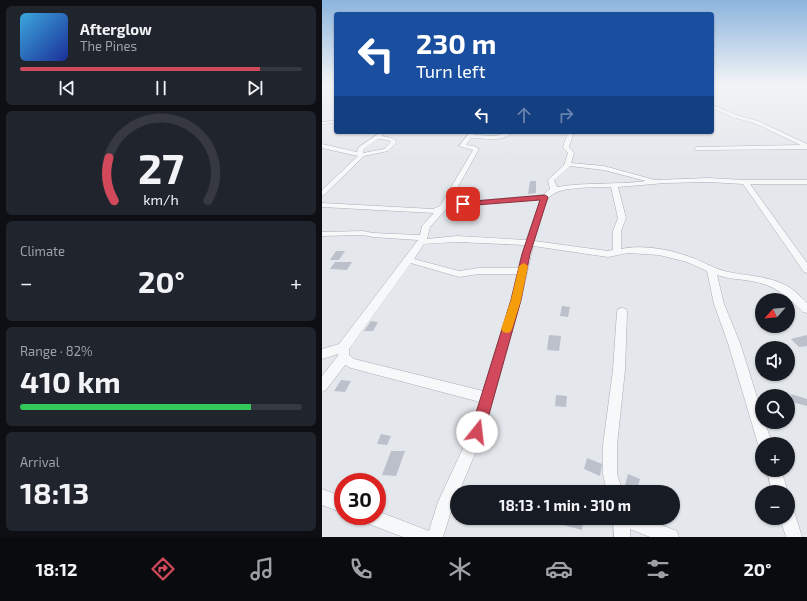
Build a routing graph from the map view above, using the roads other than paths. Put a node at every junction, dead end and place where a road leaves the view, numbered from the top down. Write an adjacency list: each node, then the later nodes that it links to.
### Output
1 (721, 110): 10 (street)
2 (334, 122): 3 (street)
3 (322, 123)
4 (380, 134): 8 (street)
5 (472, 134): 6 (street); 21 (street)
6 (508, 134)
7 (570, 134): 13 (street)
8 (376, 137): 12 (street); 12 (street)
9 (322, 146): 12 (street)
10 (807, 146): 11 (street)
11 (697, 149)
12 (361, 154): 18 (street)
13 (568, 164): 14 (street); 19 (street)
14 (657, 182): 15 (street); 17 (street)
15 (745, 182): 16 (street); 28 (street)
16 (807, 182)
17 (614, 186): 19 (street); 25 (street)
18 (322, 194)
19 (549, 194): 21 (street); 24 (street)
20 (322, 205): 21 (street)
21 (444, 208): 23 (street)
22 (323, 236): 23 (street)
23 (422, 240): 24 (street); 26 (street)
24 (530, 242): 25 (street); 29 (street)
25 (616, 253): 27 (street)
26 (409, 260): 29 (street); 33 (street)
27 (711, 269): 30 (street); 36 (street)
28 (807, 270)
29 (522, 271): 35 (street)
30 (807, 309)
31 (622, 312): 37 (street)
32 (323, 352): 33 (street)
33 (344, 353): 34 (street); 35 (street)
34 (322, 386)
35 (487, 398): 45 (street)
36 (764, 437)
37 (612, 485)
38 (322, 497): 39 (street)
39 (334, 502)
40 (386, 522): 44 (street)
41 (622, 525): 46 (street)
42 (640, 525): 47 (street)
43 (790, 525): 48 (street)
44 (424, 537)
45 (436, 537)
46 (622, 537)
47 (671, 537)
48 (794, 537)

